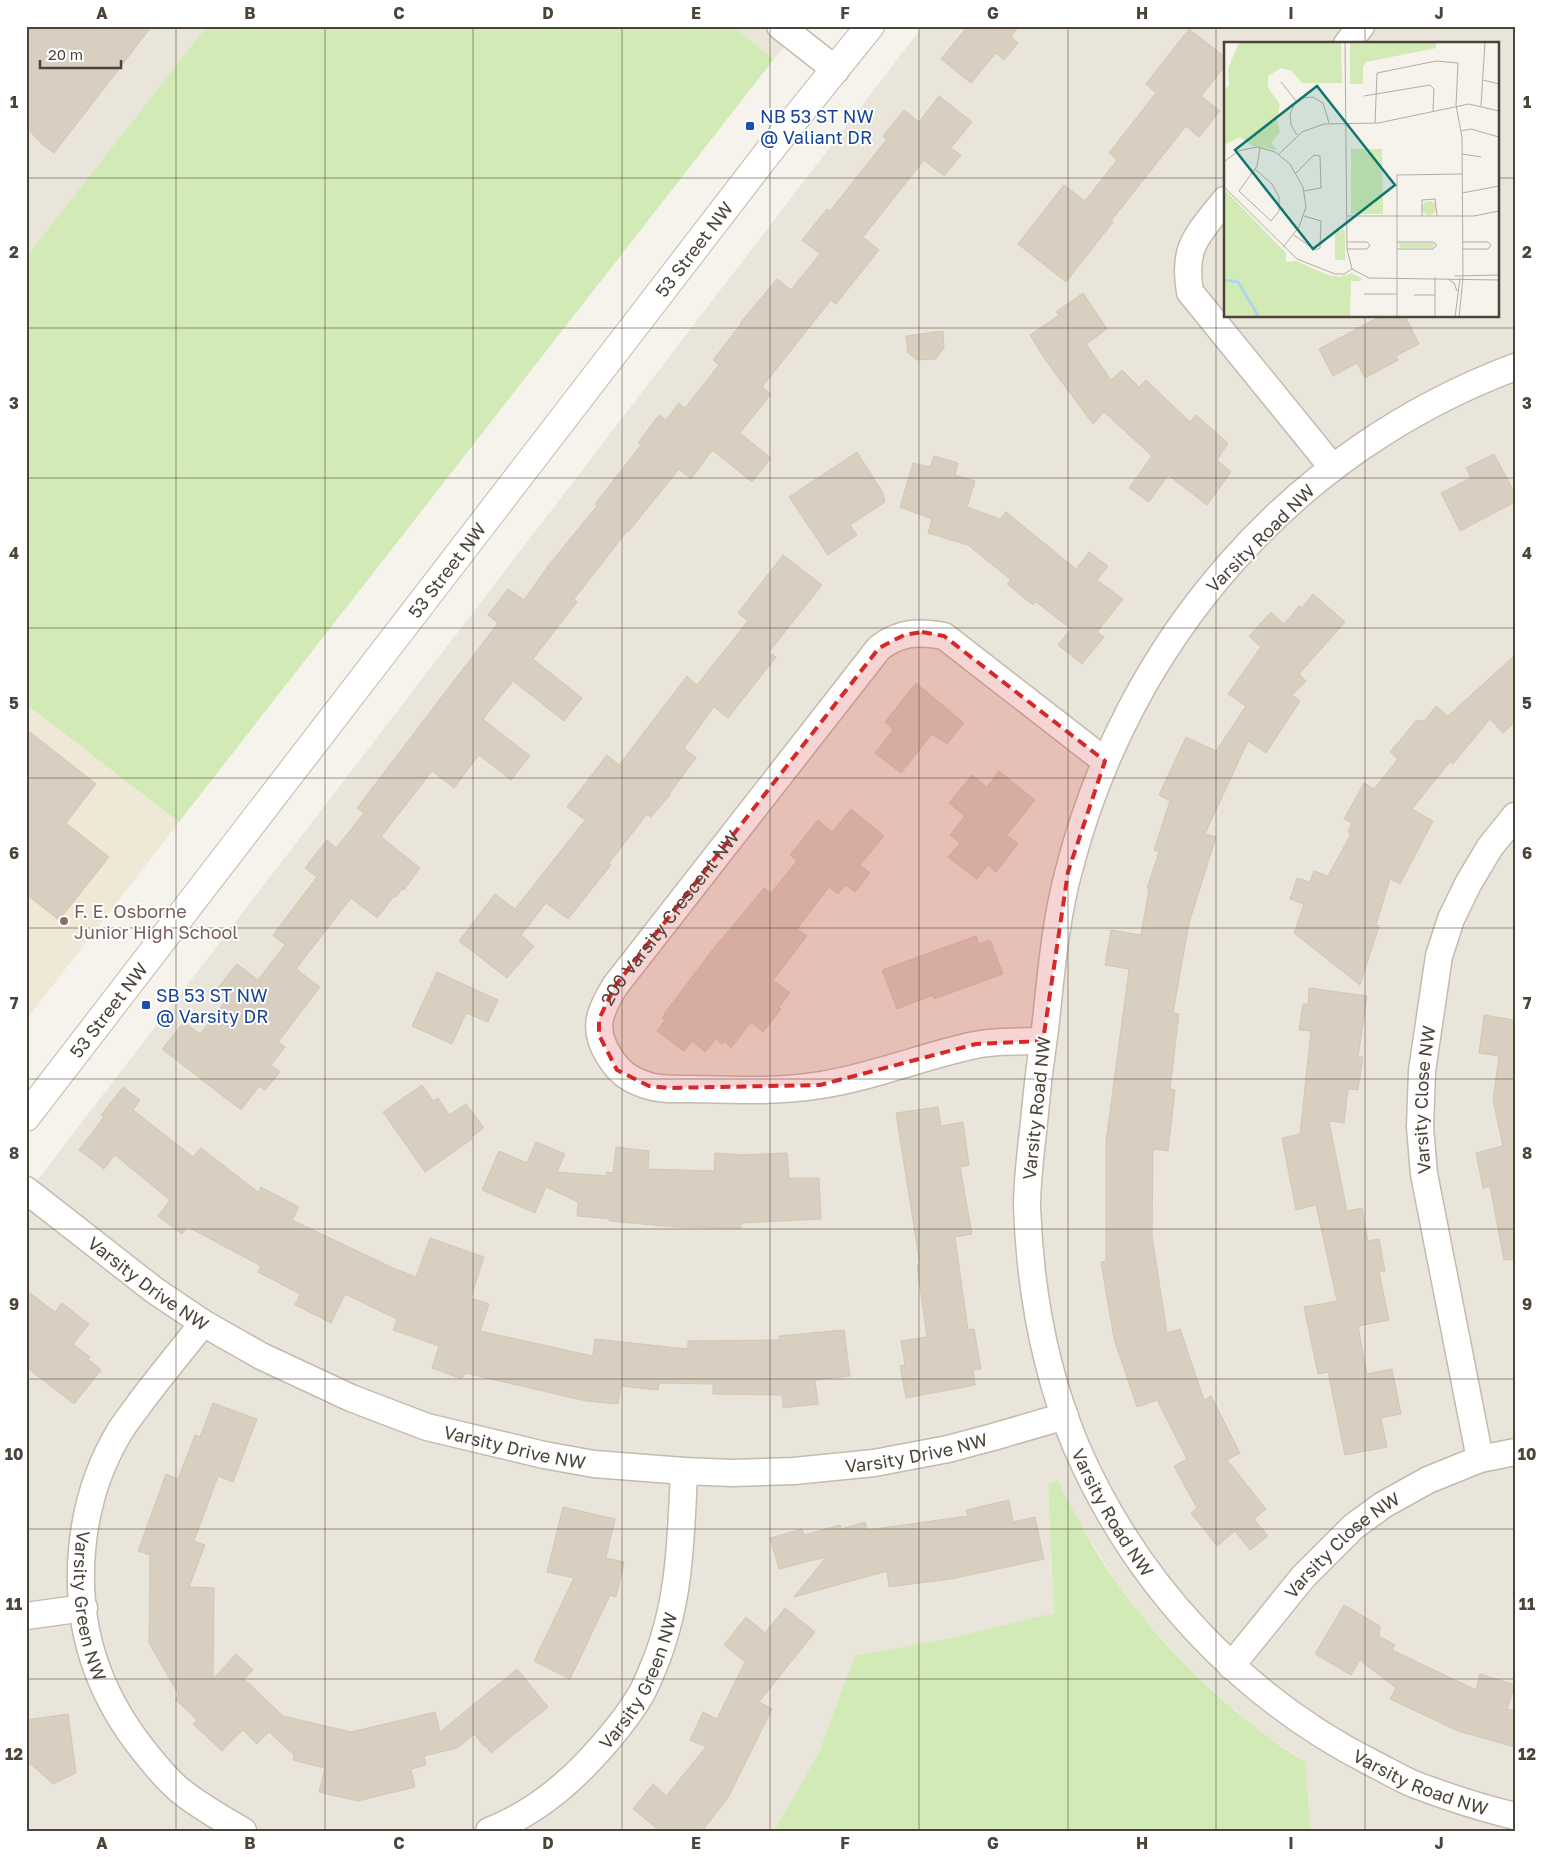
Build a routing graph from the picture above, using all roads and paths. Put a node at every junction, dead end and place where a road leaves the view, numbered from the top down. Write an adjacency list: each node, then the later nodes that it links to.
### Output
1 (780, 26): 5 (street)
2 (870, 26): 5 (street, 53 Street NW)
3 (1361, 26): 4 (street)
4 (1349, 42)
5 (836, 70): 12 (street, 53 Street NW)
6 (1224, 201): 8 (street)
7 (1515, 367): 8 (street, Varsity Road NW)
8 (1333, 468): 9 (street, Varsity Road NW)
9 (1105, 761): 11 (street, Varsity Road NW); 11 (street, 200 Varsity Crescent NW)
10 (1515, 816): 17 (street, Varsity Close NW)
11 (1043, 1041): 15 (street, Varsity Road NW)
12 (26, 1117)
13 (26, 1190): 14 (street, Varsity Drive NW)
14 (203, 1323): 18 (street, Varsity Drive NW); 19 (street, Varsity Green NW)
15 (1065, 1416): 18 (street, Varsity Drive NW); 21 (street, Varsity Road NW)
16 (1515, 1452): 17 (street, Varsity Close NW)
17 (1480, 1459): 21 (street, Varsity Close NW)
18 (684, 1471): 24 (street, Varsity Green NW)
19 (84, 1608): 20 (street); 23 (street, Varsity Green NW)
20 (26, 1616)
21 (1231, 1666): 22 (street, Varsity Road NW)
22 (1515, 1816)
23 (243, 1831)
24 (489, 1831)

